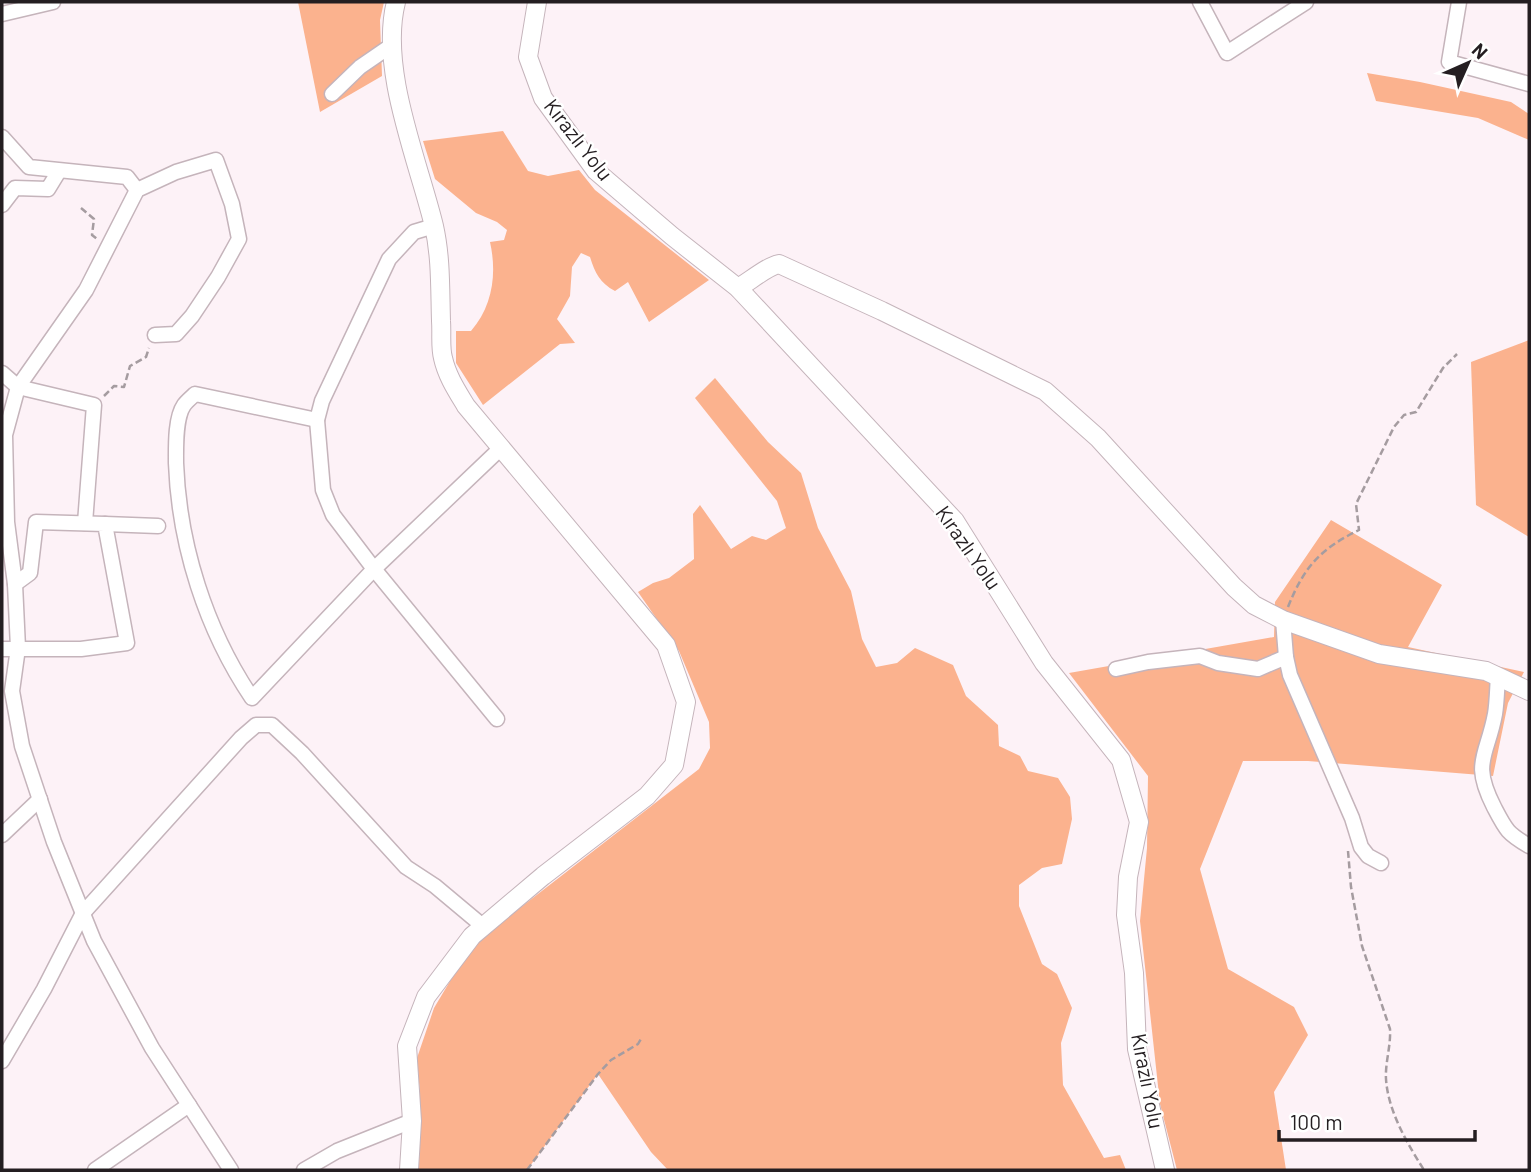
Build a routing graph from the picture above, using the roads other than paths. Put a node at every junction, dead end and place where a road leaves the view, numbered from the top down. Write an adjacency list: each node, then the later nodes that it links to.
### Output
1 (53, 2): 7 (street)
2 (396, 2): 8 (street)
3 (537, 2): 16 (street, Kırazlı Yolu)
4 (1200, 2): 5 (street)
5 (1306, 2)
6 (1459, 2): 9 (street)
7 (2, 13)
8 (392, 45): 10 (street); 15 (street)
9 (1529, 85)
10 (332, 94)
11 (2, 137): 12 (street)
12 (59, 171): 13 (street); 14 (street)
13 (137, 190): 17 (street); 19 (street)
14 (2, 205)
15 (434, 226): 20 (street); 21 (street)
16 (738, 288): 27 (street); 48 (street, Kırazlı Yolu)
17 (155, 335)
18 (2, 373): 19 (street)
19 (18, 387): 22 (street); 26 (street)
20 (317, 420): 25 (street); 25 (street)
21 (502, 447): 25 (street); 40 (street)
22 (85, 523): 23 (street); 26 (street)
23 (105, 524): 24 (street); 28 (street)
24 (158, 526)
25 (374, 569): 34 (street)
26 (15, 584): 28 (street)
27 (1283, 620): 30 (street); 32 (street)
28 (18, 648): 29 (street); 35 (street)
29 (2, 649)
30 (1286, 657): 31 (street); 38 (street)
31 (1116, 669)
32 (1498, 676): 33 (street); 37 (street)
33 (1529, 691)
34 (497, 719)
35 (40, 799): 36 (street); 39 (street)
36 (2, 835)
37 (1529, 846)
38 (1381, 863)
39 (83, 913): 40 (street); 41 (street); 42 (street)
40 (484, 927): 43 (street)
41 (2, 1061)
42 (189, 1105): 44 (street); 45 (street)
43 (412, 1121): 46 (street); 47 (street)
44 (95, 1170)
45 (231, 1170)
46 (304, 1170)
47 (409, 1170)
48 (1165, 1170)

